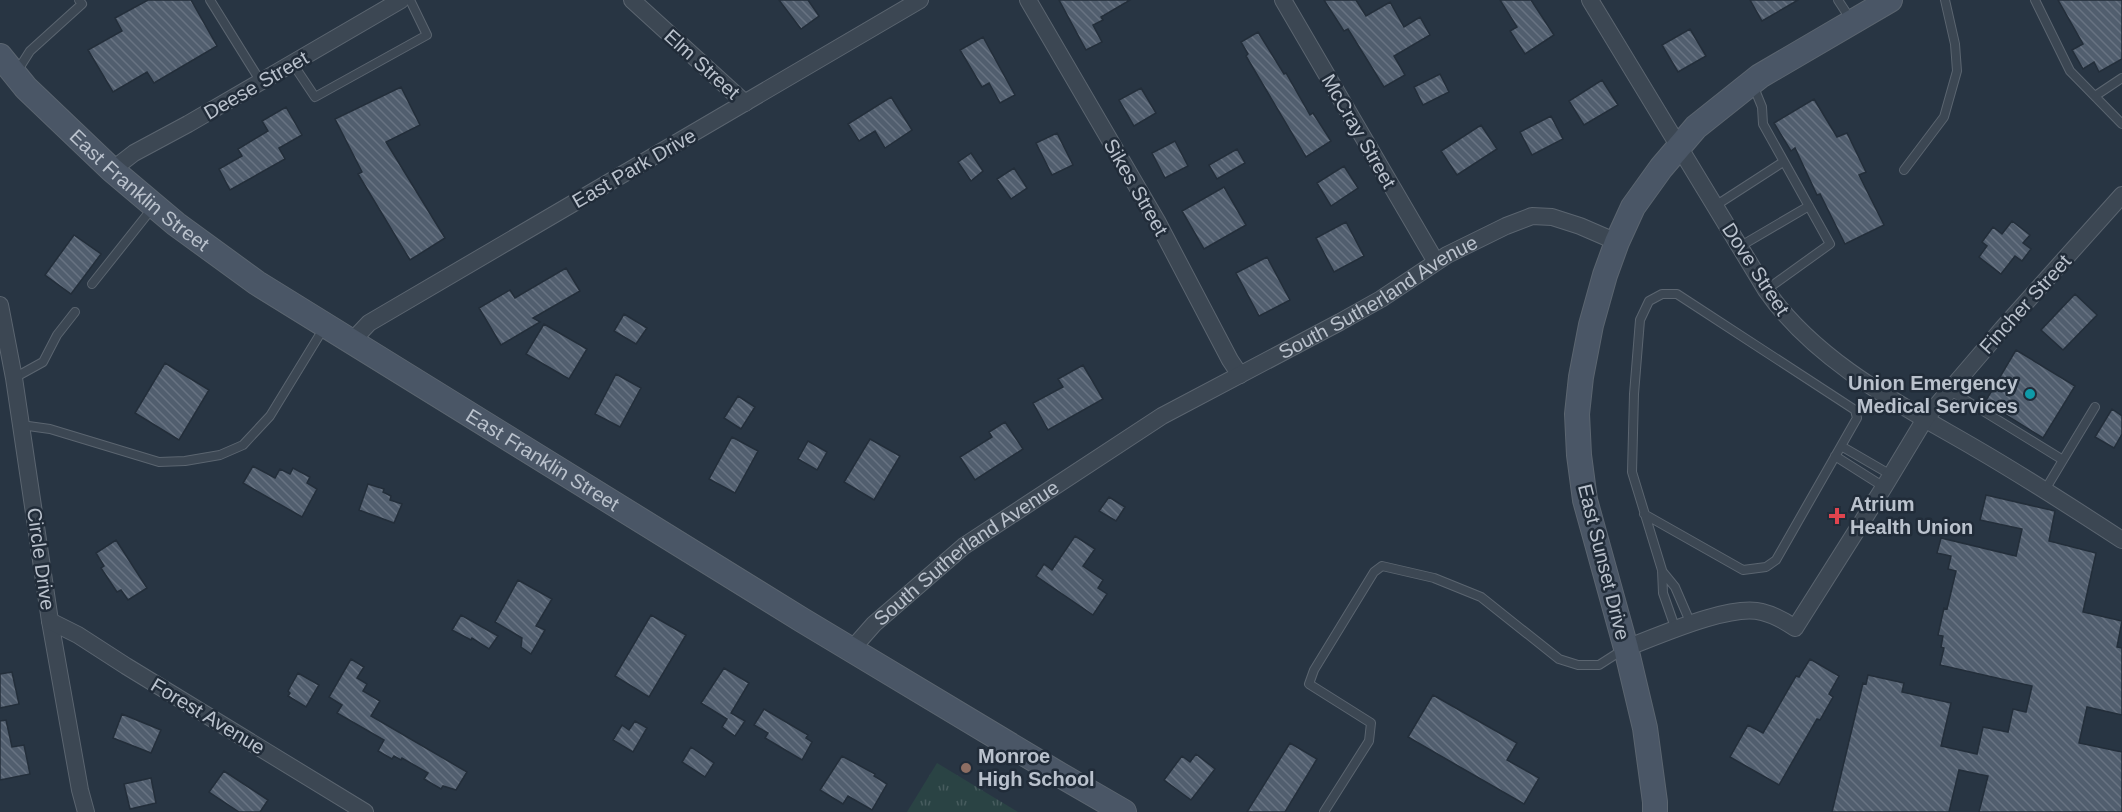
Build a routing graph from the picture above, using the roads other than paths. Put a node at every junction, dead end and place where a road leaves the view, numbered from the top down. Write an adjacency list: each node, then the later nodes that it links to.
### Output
1 (210, 0): 19 (lane)
2 (401, 0): 16 (street, Deese Street)
3 (410, 0): 16 (lane)
4 (632, 0): 22 (street, Elm Street)
5 (920, 0): 22 (street, East Park Drive)
6 (1028, 0): 42 (street, Sikes Street)
7 (1283, 0): 34 (street, McCray Street)
8 (1590, 0): 24 (street, Dove Street)
9 (1838, 0): 14 (lane)
10 (1890, 0): 14 (main road)
11 (1945, 0): 27 (lane)
12 (2035, 0): 21 (lane)
13 (83, 1): 17 (lane)
14 (1852, 22): 20 (main road)
15 (0, 56): 17 (main road, East Franklin Street)
16 (293, 64): 19 (street, Deese Street)
17 (15, 75): 26 (main road, East Franklin Street)
18 (2122, 78): 21 (lane)
19 (261, 82): 26 (street, Deese Street)
20 (1752, 82): 24 (main road); 25 (lane)
21 (2095, 96): 23 (lane)
22 (745, 103): 41 (street, East Park Drive)
23 (2122, 124)
24 (1680, 148): 30 (street, Dove Street); 32 (main road)
25 (1783, 162): 30 (lane); 31 (lane)
26 (112, 170): 29 (main road, East Franklin Street)
27 (1904, 171)
28 (2122, 195): 44 (street, Fincher Street)
29 (155, 206): 35 (lane); 39 (main road, East Franklin Street)
30 (1715, 206): 33 (street, Dove Street)
31 (1809, 206): 33 (lane); 36 (lane)
32 (1617, 242): 34 (street, South Sutherland Avenue); 58 (main road, East Sunset Drive)
33 (1739, 247): 36 (street, Dove Street)
34 (1436, 262): 42 (street, South Sutherland Avenue)
35 (92, 284)
36 (1766, 290): 46 (street, Dove Street)
37 (0, 305): 40 (street, Circle Drive)
38 (75, 312): 43 (lane)
39 (326, 325): 41 (main road, East Franklin Street); 47 (lane)
40 (3, 340): 43 (street, Circle Drive)
41 (352, 341): 59 (main road, East Franklin Street)
42 (1240, 375): 59 (street, South Sutherland Avenue)
43 (14, 378): 47 (street, Circle Drive)
44 (1948, 390): 46 (street, Fincher Street); 50 (lane)
45 (2095, 407): 50 (lane)
46 (1925, 419): 51 (street, Fincher Street); 52 (street, Dove Street)
47 (21, 425): 56 (street, Circle Drive)
48 (1841, 446): 49 (lane); 51 (lane); 53 (lane)
49 (1835, 456): 51 (lane); 53 (lane)
50 (2063, 460): 52 (lane)
51 (1888, 481): 57 (street, Fincher Street)
52 (2045, 490): 54 (street, Dove Street)
53 (1644, 514): 55 (lane)
54 (2122, 540)
55 (1662, 570): 57 (lane); 57 (lane)
56 (50, 621): 60 (street, Circle Drive); 64 (street, Forest Avenue)
57 (1684, 627): 58 (street, Fincher Street)
58 (1626, 648): 65 (lane); 66 (main road, East Sunset Drive)
59 (852, 649): 61 (main road, East Franklin Street)
60 (80, 790): 62 (street); 63 (street, Circle Drive)
61 (1118, 810)
62 (70, 812)
63 (86, 812)
64 (365, 812)
65 (1324, 812)
66 (1655, 812)

